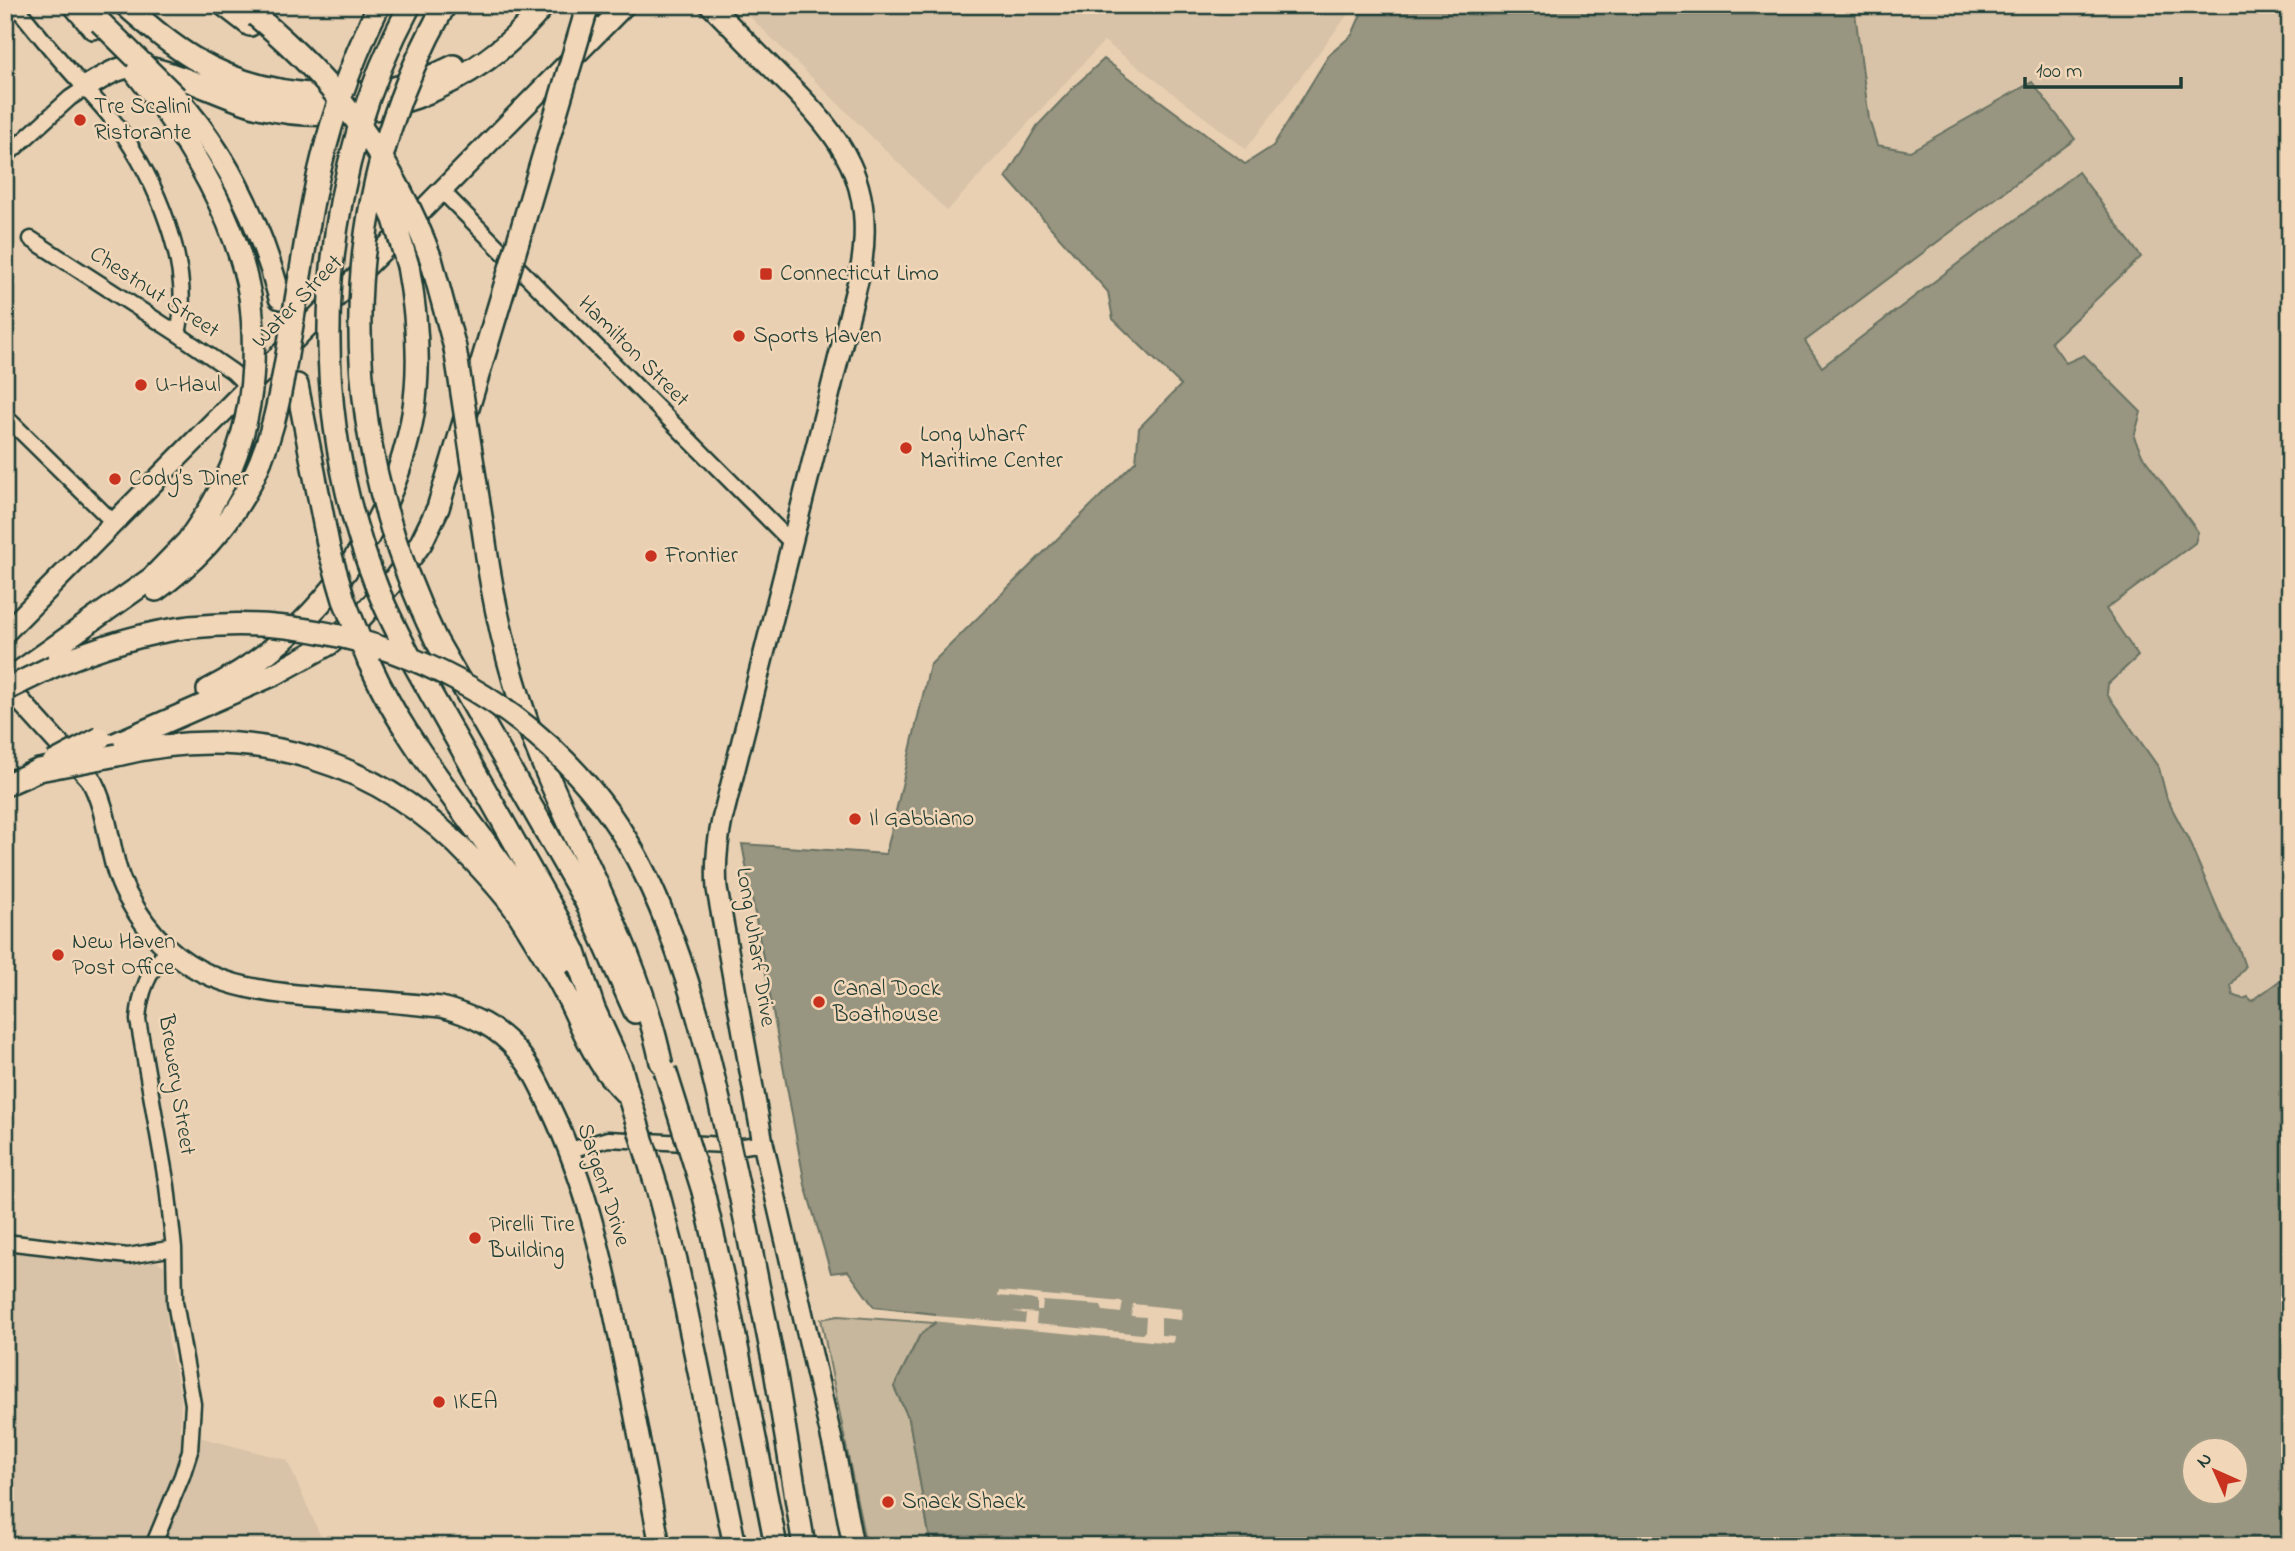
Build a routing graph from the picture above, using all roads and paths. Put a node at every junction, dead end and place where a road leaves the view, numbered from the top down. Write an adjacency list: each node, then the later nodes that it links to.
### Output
1 (15, 5): 14 (street)
2 (76, 5): 15 (highway, bridge)
3 (125, 5): 8 (highway)
4 (224, 5): 13 (highway)
5 (379, 5): 25 (highway, bridge)
6 (410, 5): 31 (highway, bridge)
7 (444, 5): 32 (highway, bridge)
8 (532, 5)
9 (544, 5): 14 (highway)
10 (588, 5): 28 (highway, bridge)
11 (625, 5): 17 (main road, Water Street)
12 (709, 5): 23 (main road, Long Wharf Drive)
13 (249, 15): 28 (highway, bridge); 32 (highway, bridge)
14 (85, 88): 16 (street); 19 (street)
15 (167, 99): 25 (highway, bridge); 31 (highway, bridge)
16 (5, 157)
17 (443, 192): 20 (main road, Water Street); 23 (street, Hamilton Street)
18 (31, 239): 19 (street, Chestnut Street)
19 (178, 334): 20 (street, Chestnut Street)
20 (248, 388): 22 (main road, Water Street)
21 (5, 416): 22 (street)
22 (114, 523): 24 (main road, Water Street)
23 (792, 543): 34 (main road, Long Wharf Drive)
24 (5, 633)
25 (50, 660): 26 (highway); 27 (highway, bridge); 42 (highway, bridge)
26 (5, 683): 30 (main road)
27 (5, 690)
28 (108, 747): 29 (highway, bridge); 33 (highway)
29 (5, 785)
30 (168, 948): 35 (main road, Sargent Drive); 37 (street, Brewery Street)
31 (594, 1009): 33 (highway)
32 (663, 1066): 41 (highway, bridge)
33 (612, 1068): 40 (highway, bridge)
34 (763, 1143): 35 (street); 43 (main road, Long Wharf Drive)
35 (570, 1150): 39 (main road, Sargent Drive)
36 (5, 1242): 37 (street)
37 (174, 1248): 38 (street, Brewery Street)
38 (153, 1546)
39 (660, 1546)
40 (735, 1546)
41 (776, 1546)
42 (804, 1546)
43 (853, 1546)

